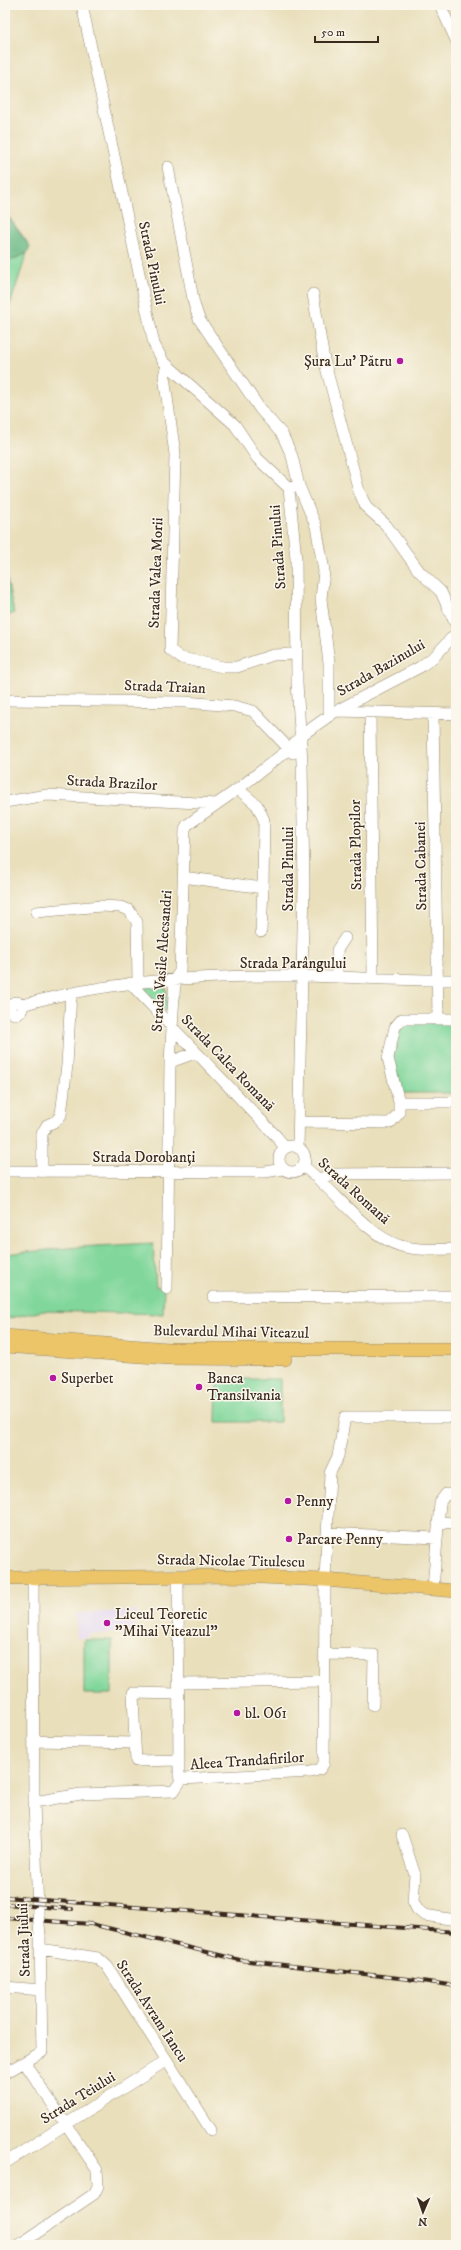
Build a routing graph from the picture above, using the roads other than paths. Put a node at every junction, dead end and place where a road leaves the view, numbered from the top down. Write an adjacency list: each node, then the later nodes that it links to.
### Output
1 (82, 5): 6 (street, Strada Pinului)
2 (440, 5): 3 (street)
3 (456, 40)
4 (168, 167): 7 (street)
5 (313, 294): 8 (street)
6 (167, 364): 7 (street, Strada Pinului); 10 (street, Strada Valea Morii)
7 (294, 487): 10 (street, Strada Pinului); 13 (street)
8 (456, 625)
9 (456, 633): 13 (street, Strada Bazinului)
10 (297, 654): 16 (street, Strada Pinului)
11 (5, 700): 17 (street, Strada Traian)
12 (370, 712): 13 (street); 14 (street); 29 (street, Strada Plopilor)
13 (333, 714): 16 (street, Strada Vasile Alecsandri)
14 (433, 714): 15 (street); 31 (street, Strada Cabanei)
15 (456, 714)
16 (302, 735): 17 (street, Strada Vasile Alecsandri); 18 (street, Strada Pinului)
17 (289, 749): 18 (street, Strada Traian); 19 (street, Strada Vasile Alecsandri)
18 (302, 762): 27 (street, Strada Pinului)
19 (238, 789): 21 (street, Strada Vasile Alecsandri); 23 (street)
20 (5, 802): 21 (street, Strada Brazilor)
21 (217, 804): 22 (street, Strada Vasile Alecsandri)
22 (183, 877): 23 (street); 30 (street, Strada Vasile Alecsandri)
23 (263, 888): 25 (street)
24 (36, 912): 33 (street)
25 (261, 932)
26 (345, 938): 28 (street)
27 (302, 976): 28 (street, Strada Parângului); 30 (street, Strada Parângului); 43 (street, Strada Pinului)
28 (337, 977): 29 (street, Strada Parângului)
29 (373, 978): 31 (street, Strada Parângului)
30 (175, 979): 33 (street, Strada Parângului); 38 (street, Strada Vasile Alecsandri)
31 (437, 980): 32 (street, Strada Parângului); 36 (street, Strada Cabanei)
32 (456, 980)
33 (134, 982): 34 (street); 38 (street, Strada Calea Romană)
34 (71, 993): 35 (street); 49 (street)
35 (11, 1006)
36 (438, 1018): 37 (street); 41 (street)
37 (456, 1019)
38 (172, 1027): 39 (street, Strada Calea Romană); 40 (street, Strada Vasile Alecsandri)
39 (195, 1053): 40 (street); 44 (street, Strada Calea Romană)
40 (170, 1062): 50 (street, Strada Vasile Alecsandri)
41 (399, 1102): 42 (street); 43 (street)
42 (456, 1102)
43 (300, 1122): 45 (street, Strada Pinului)
44 (285, 1148): 45 (street); 47 (street)
45 (298, 1148): 46 (street)
46 (303, 1166): 47 (street); 52 (street, Strada Romană)
47 (283, 1169): 50 (street, Strada Dorobanți)
48 (5, 1171): 49 (street, Strada Dorobanți)
49 (42, 1172): 50 (street, Strada Dorobanți)
50 (168, 1173): 54 (street, Strada Vasile Alecsandri)
51 (456, 1173): 52 (street)
52 (319, 1179): 53 (street, Strada Romană)
53 (456, 1249)
54 (167, 1289)
55 (456, 1296): 56 (street)
56 (213, 1297)
57 (5, 1336): 59 (main road, Bulevardul Mihai Viteazul)
58 (5, 1346): 60 (main road, Bulevardul Mihai Viteazul)
59 (456, 1349)
60 (456, 1358)
61 (456, 1417): 65 (street)
62 (456, 1494): 63 (street)
63 (438, 1522): 64 (street); 66 (street)
64 (456, 1523)
65 (327, 1533): 66 (street); 70 (street)
66 (437, 1538): 71 (street)
67 (178, 1576): 68 (main road, Strada Nicolae Titulescu); 70 (main road, Strada Nicolae Titulescu); 75 (street, Aleea Trandafirilor)
68 (33, 1577): 69 (main road, Strada Nicolae Titulescu); 77 (street, Strada Jiului)
69 (5, 1578)
70 (325, 1580): 71 (main road, Strada Nicolae Titulescu); 73 (street)
71 (433, 1589): 72 (main road, Strada Nicolae Titulescu)
72 (456, 1591)
73 (325, 1654): 74 (street); 76 (street)
74 (325, 1682): 75 (street); 80 (street, Aleea Trandafirilor)
75 (179, 1688): 78 (street); 79 (street, Aleea Trandafirilor)
76 (373, 1705)
77 (34, 1741): 78 (street); 81 (street, Strada Jiului)
78 (135, 1743): 79 (street)
79 (179, 1760): 80 (street, Aleea Trandafirilor)
80 (182, 1779): 81 (street)
81 (34, 1802): 84 (street, Strada Jiului, bridge)
82 (402, 1835): 83 (street)
83 (456, 1920)
84 (40, 1949): 86 (street, Strada Jiului); 87 (street, Strada Avram Iancu)
85 (5, 1987): 86 (street)
86 (41, 1990): 88 (street, Strada Jiului)
87 (167, 2060): 90 (street, Strada Teiului); 91 (street, Strada Avram Iancu)
88 (24, 2062): 89 (street); 90 (street)
89 (5, 2074)
90 (64, 2124): 92 (street, Strada Teiului); 93 (street)
91 (211, 2130)
92 (5, 2163)
93 (19, 2245)

